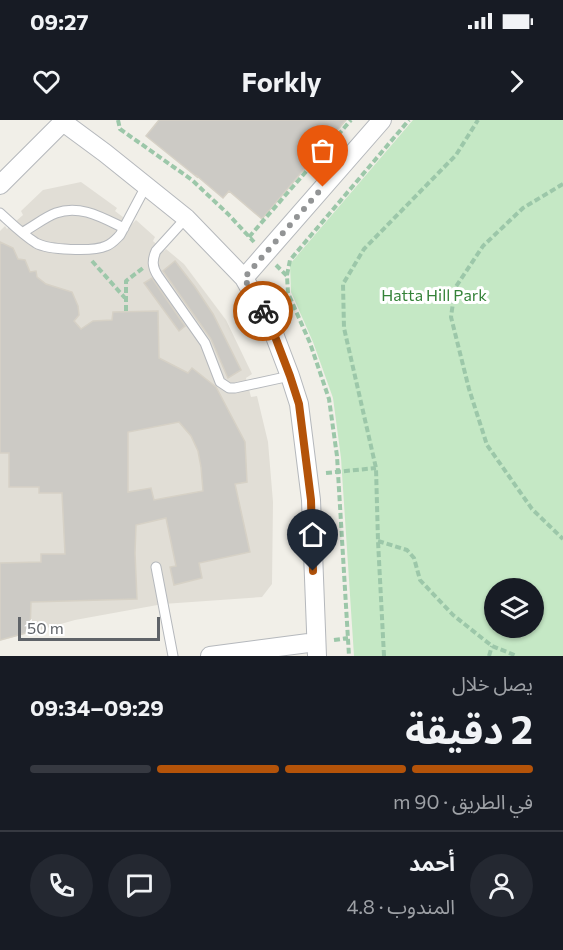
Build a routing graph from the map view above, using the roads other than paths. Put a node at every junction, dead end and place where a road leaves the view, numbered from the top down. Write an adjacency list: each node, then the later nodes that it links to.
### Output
1 (382, 120): 9 (street)
2 (64, 121): 3 (street); 4 (street)
3 (0, 185)
4 (146, 186): 6 (street); 7 (lane)
5 (0, 213): 8 (lane)
6 (186, 218): 9 (street); 10 (lane)
7 (124, 228): 8 (lane); 8 (lane)
8 (23, 232)
9 (244, 278): 10 (street)
10 (290, 376): 12 (street)
11 (156, 567): 13 (lane)
12 (316, 649): 14 (street)
13 (173, 656)
14 (210, 656)

